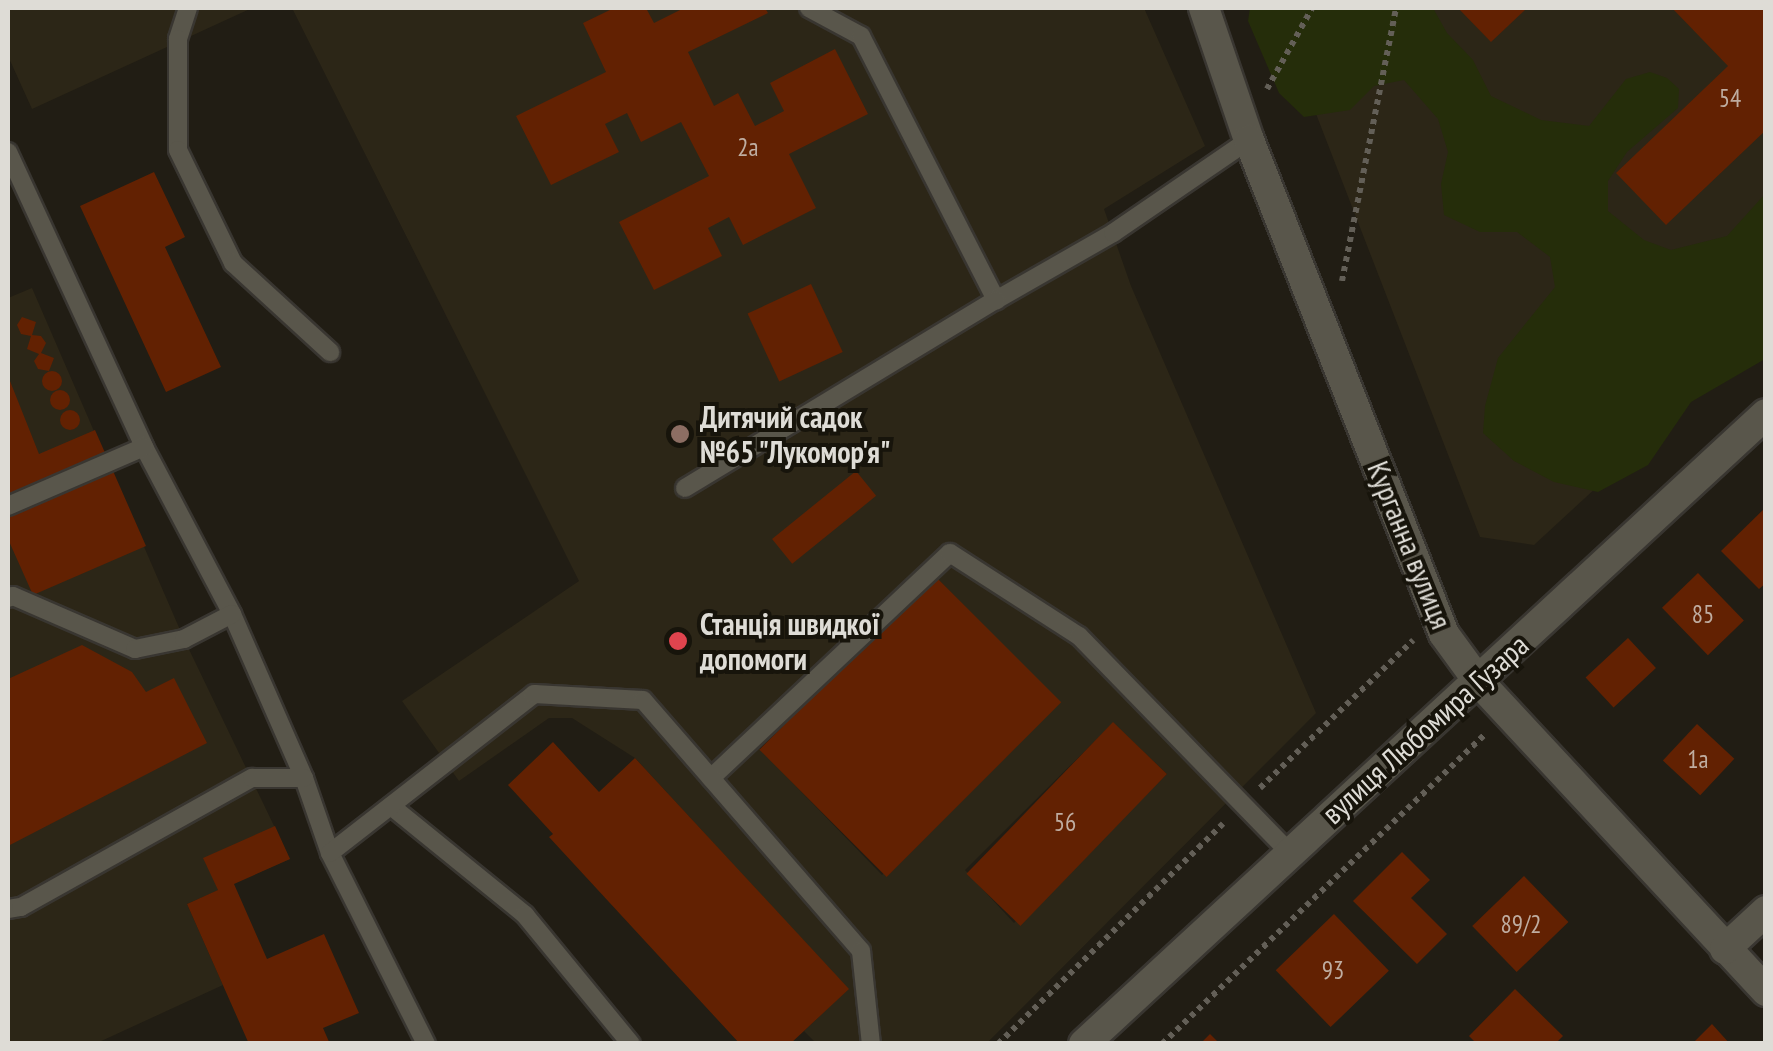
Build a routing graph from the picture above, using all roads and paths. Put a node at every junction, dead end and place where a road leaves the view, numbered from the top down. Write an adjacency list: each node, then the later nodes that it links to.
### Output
1 (188, 8): 11 (lane)
2 (809, 8): 10 (lane)
3 (1204, 8): 7 (street, Курганна вулиця)
4 (1312, 8): 6 (path)
5 (1396, 8): 9 (path)
6 (1266, 90)
7 (1248, 140): 10 (lane); 19 (street, Курганна вулиця)
8 (8, 152): 13 (lane)
9 (1341, 284)
10 (996, 300): 14 (lane)
11 (330, 352)
12 (1766, 414): 19 (street, вулиця Любомира Гузара)
13 (144, 448): 15 (lane); 17 (lane)
14 (685, 488)
15 (8, 506)
16 (8, 598): 17 (lane)
17 (232, 614): 21 (lane)
18 (1416, 638): 23 (path)
19 (1479, 682): 20 (street, Курганна вулиця); 25 (street, вулиця Любомира Гузара)
20 (1507, 714): 29 (street, Курганна вулиця); 36 (path)
21 (304, 778): 26 (lane); 27 (lane)
22 (711, 778): 23 (lane); 24 (lane); 33 (lane)
23 (1245, 803): 25 (lane); 34 (path)
24 (391, 806): 26 (lane); 32 (lane)
25 (1288, 851): 35 (street, вулиця Любомира Гузара)
26 (330, 853): 31 (lane)
27 (8, 909)
28 (1766, 911): 29 (street)
29 (1725, 949): 30 (street, Курганна вулиця)
30 (1766, 991)
31 (426, 1044)
32 (631, 1044)
33 (871, 1044)
34 (998, 1044)
35 (1084, 1044)
36 (1162, 1044)

